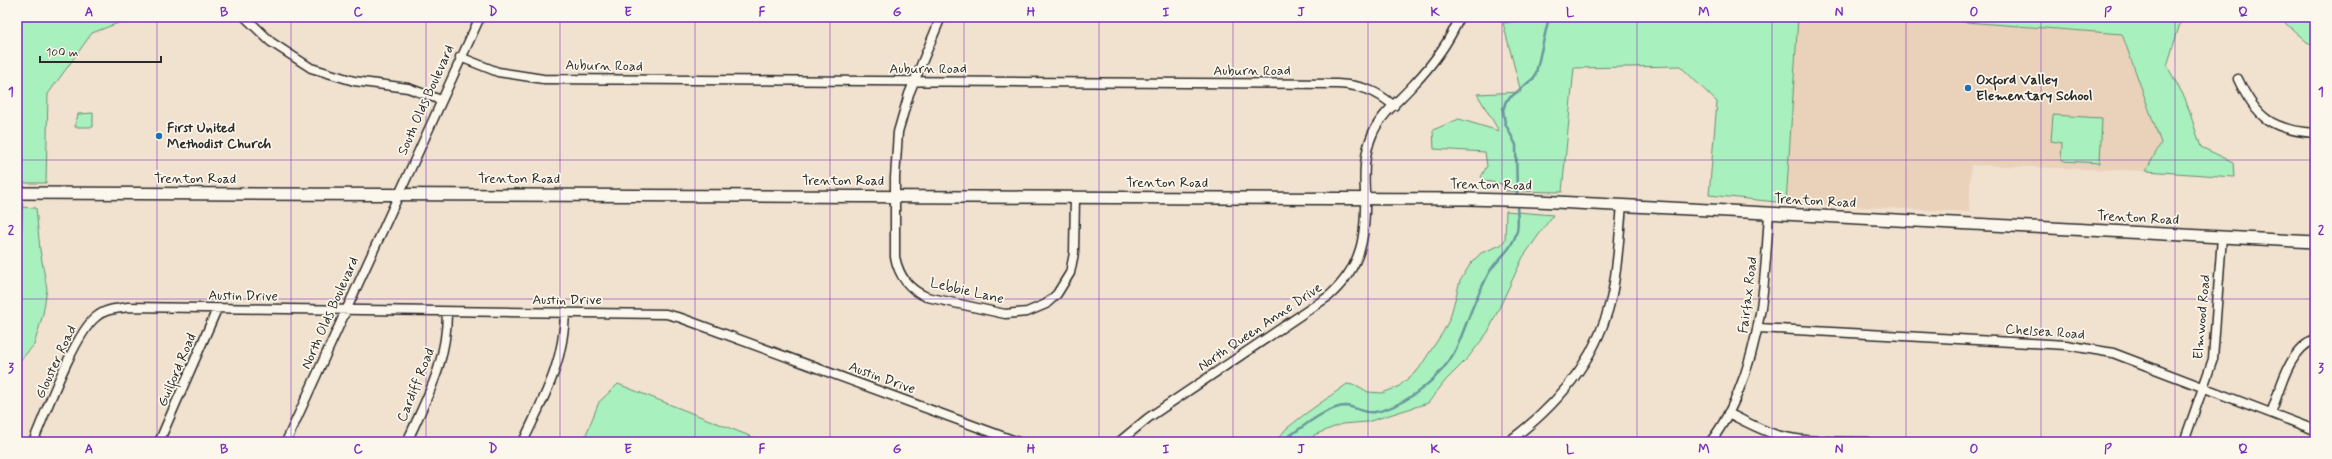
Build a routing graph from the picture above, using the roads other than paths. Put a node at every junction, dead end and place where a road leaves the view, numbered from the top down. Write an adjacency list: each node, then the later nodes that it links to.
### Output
1 (245, 17): 8 (street)
2 (480, 17): 5 (street, South Olds Boulevard)
3 (941, 17): 7 (street, Lebbie Lane)
4 (1460, 17): 9 (street, North Queen Anne Drive)
5 (460, 57): 7 (street, Auburn Road); 8 (street, South Olds Boulevard)
6 (2238, 79): 10 (street)
7 (915, 82): 9 (street, Auburn Road); 13 (street, Lebbie Lane)
8 (441, 100): 12 (street, South Olds Boulevard)
9 (1394, 106): 15 (street, North Queen Anne Drive)
10 (2315, 133)
11 (17, 193): 12 (main road, Trenton Road)
12 (398, 195): 13 (main road, Trenton Road); 21 (street, North Olds Boulevard)
13 (895, 196): 14 (main road, Trenton Road); 14 (street, Lebbie Lane)
14 (1075, 197): 15 (main road, Trenton Road)
15 (1365, 199): 16 (main road, Trenton Road); 37 (street, North Queen Anne Drive)
16 (1622, 205): 17 (main road, Trenton Road); 38 (street)
17 (1769, 213): 18 (main road, Trenton Road); 25 (street, Fairfax Road)
18 (2222, 237): 19 (main road, Trenton Road); 27 (street, Elmwood Road)
19 (2315, 242)
20 (217, 309): 21 (street, Austin Drive); 24 (street, Austin Drive); 32 (street, Guilford Road)
21 (346, 310): 22 (street, Austin Drive); 33 (street, North Olds Boulevard)
22 (448, 312): 23 (street, Austin Drive); 34 (street, Cardiff Road)
23 (565, 312): 35 (street); 36 (street, Austin Drive)
24 (95, 318): 31 (street, Glouster Road)
25 (1759, 328): 27 (street, Chelsea Road); 28 (street, Fairfax Road)
26 (2315, 340): 29 (street)
27 (2205, 387): 29 (street, Chelsea Road); 41 (street, Elmwood Road)
28 (1728, 413): 39 (street, Fairfax Road); 40 (street)
29 (2271, 413): 30 (street, Chelsea Road)
30 (2315, 430)
31 (33, 442)
32 (159, 442)
33 (286, 442)
34 (407, 442)
35 (523, 442)
36 (1018, 442)
37 (1119, 442)
38 (1508, 442)
39 (1710, 442)
40 (1867, 442)
41 (2184, 442)

